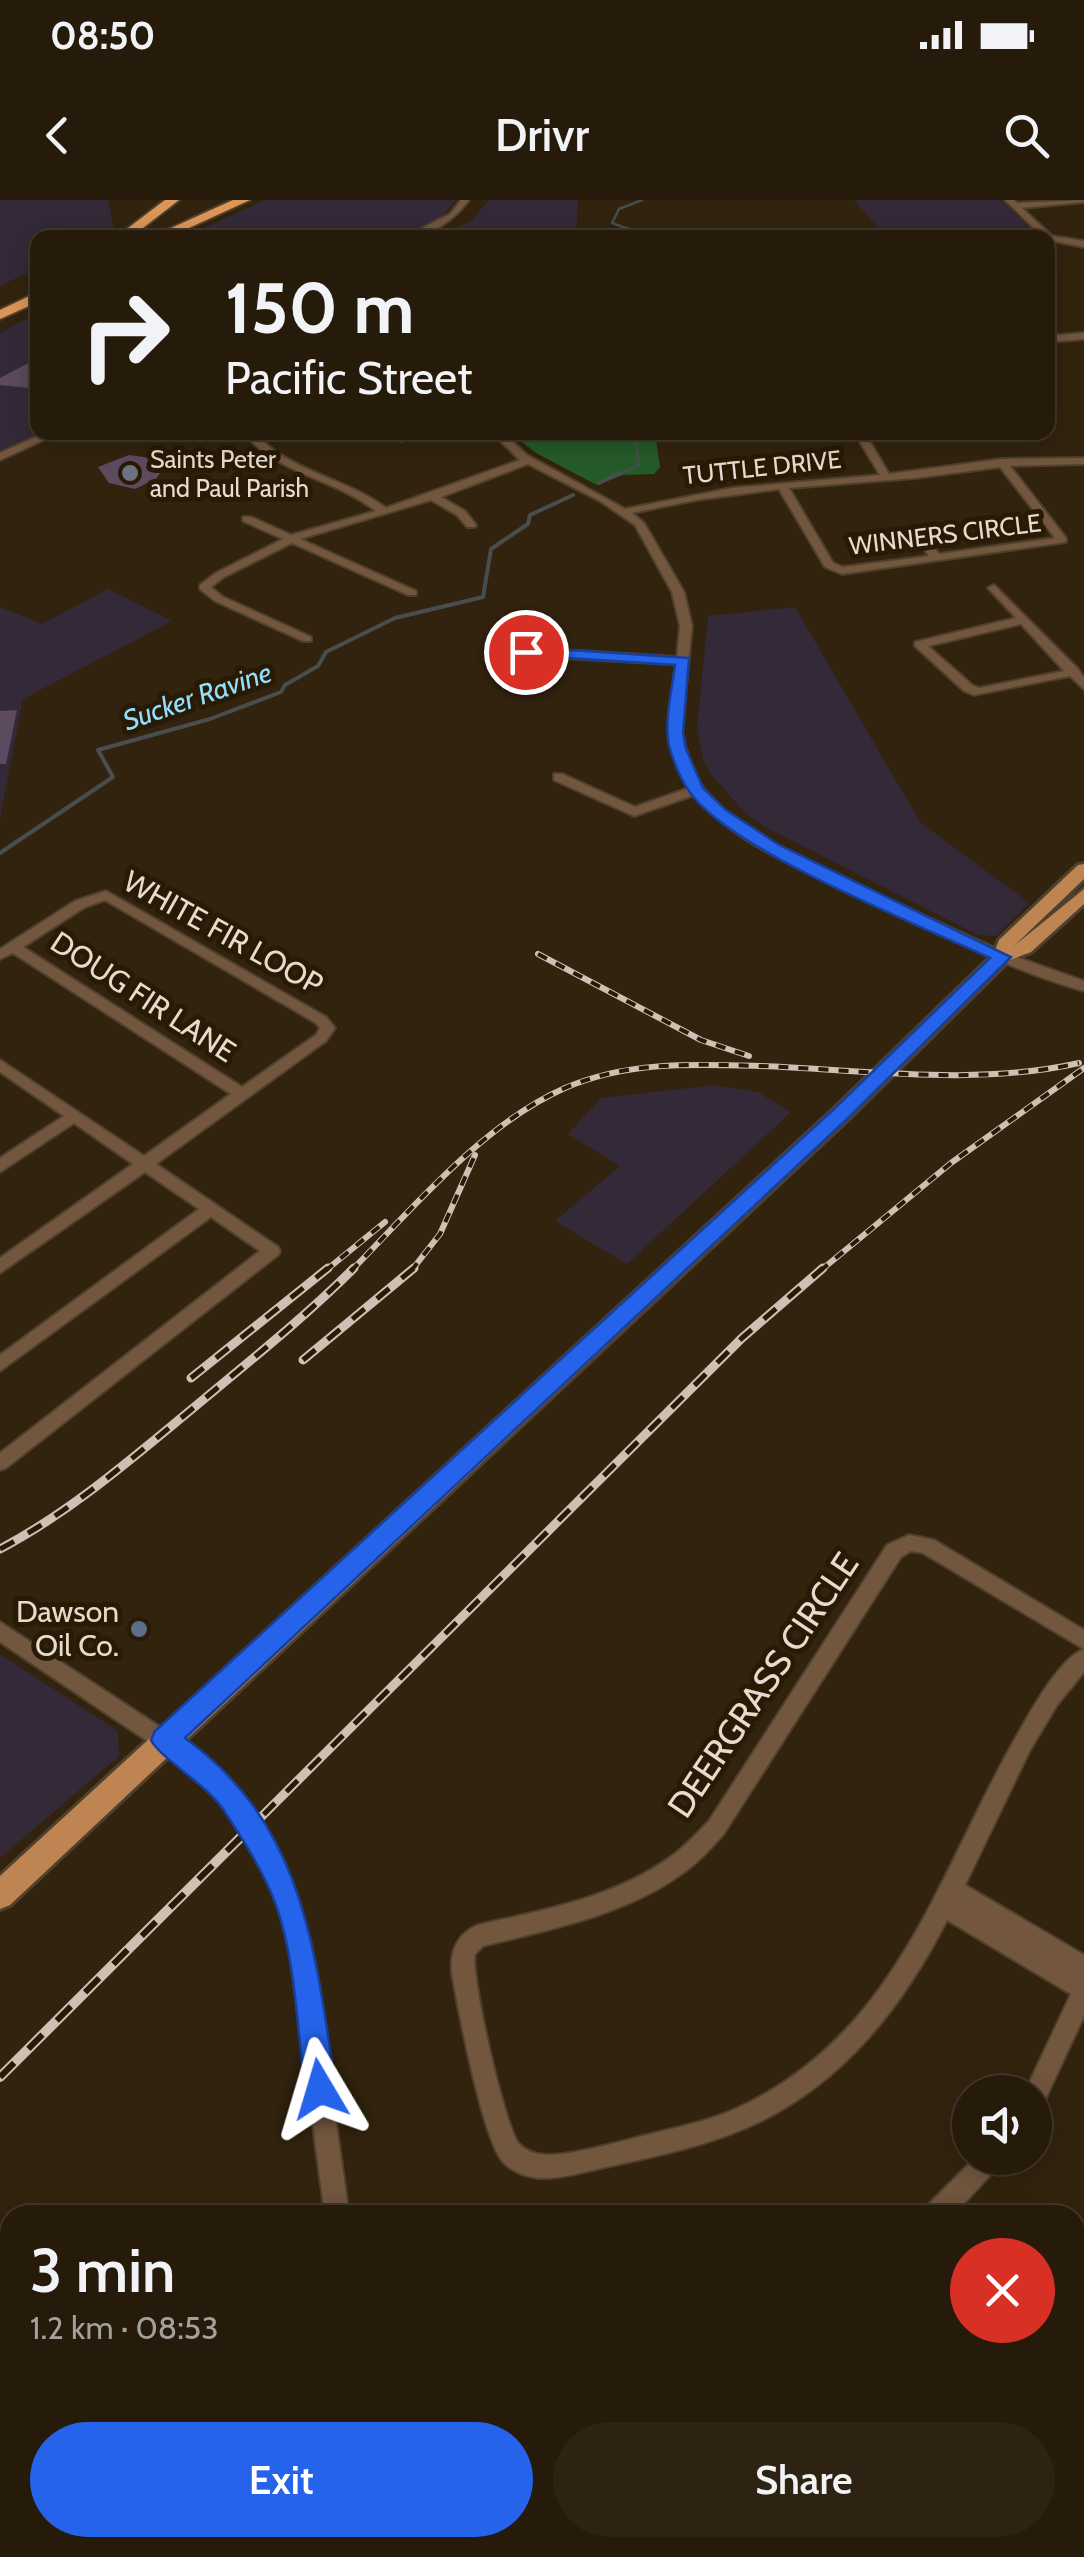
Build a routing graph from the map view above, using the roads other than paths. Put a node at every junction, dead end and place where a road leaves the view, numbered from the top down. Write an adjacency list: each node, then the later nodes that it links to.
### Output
1 (173, 200): 9 (highway)
2 (205, 200): 10 (highway)
3 (226, 200): 11 (highway)
4 (244, 200): 12 (highway)
5 (465, 200): 13 (street)
6 (478, 200): 14 (street)
7 (1084, 200): 8 (street)
8 (1012, 203): 15 (street)
9 (132, 230)
10 (146, 230)
11 (169, 230)
12 (173, 230)
13 (425, 230)
14 (440, 230)
15 (1041, 230)
16 (1055, 240): 17 (street)
17 (1084, 244)
18 (30, 288): 20 (highway)
19 (30, 300): 21 (highway)
20 (0, 303)
21 (0, 315)
22 (1084, 336): 23 (street)
23 (1055, 338)
24 (30, 435): 29 (street)
25 (38, 440): 30 (street)
26 (256, 440): 37 (street)
27 (505, 440): 31 (street)
28 (864, 440): 34 (street)
29 (0, 448)
30 (0, 457)
31 (529, 460): 36 (street); 38 (street)
32 (1084, 461): 33 (street, TUTTLE DRIVE)
33 (1002, 462): 34 (street, TUTTLE DRIVE); 43 (street, WINNERS CIRCLE)
34 (886, 477): 35 (street, TUTTLE DRIVE)
35 (782, 485): 38 (street, TUTTLE DRIVE); 43 (street, WINNERS CIRCLE)
36 (432, 496): 37 (street); 40 (street)
37 (384, 512): 42 (street)
38 (624, 512): 49 (street)
39 (247, 519): 42 (street)
40 (470, 525)
41 (924, 530): 43 (street)
42 (290, 539): 45 (street); 47 (street)
43 (936, 558)
44 (994, 588): 46 (street)
45 (412, 593)
46 (1024, 620): 50 (street); 50 (street)
47 (308, 639)
48 (526, 652): 49 (street)
49 (683, 661): 53 (street)
50 (1074, 672): 51 (street)
51 (1084, 684)
52 (558, 777): 53 (street)
53 (696, 790): 57 (street)
54 (1084, 869): 57 (main road)
55 (1084, 894): 57 (main road)
56 (7, 951): 60 (street, DOUG FIR LANE); 60 (street, WHITE FIR LOOP)
57 (1002, 957): 58 (street); 71 (main road)
58 (1084, 986)
59 (2, 1070): 61 (street)
60 (242, 1094): 62 (street, WHITE FIR LOOP)
61 (73, 1118): 62 (street); 63 (street)
62 (146, 1164): 64 (street); 65 (street, WHITE FIR LOOP)
63 (0, 1166)
64 (211, 1209): 66 (street); 67 (street)
65 (0, 1267)
66 (0, 1364)
67 (0, 1463)
68 (0, 1631): 71 (street)
69 (1084, 1640): 73 (street, DEERGRASS CIRCLE)
70 (1084, 1658): 73 (street, DEERGRASS CIRCLE)
71 (165, 1740): 72 (main road); 78 (street)
72 (0, 1896)
73 (947, 1897): 74 (street); 75 (street)
74 (1084, 1967)
75 (1084, 1990): 76 (street)
76 (1045, 2075)
77 (975, 2175): 79 (street)
78 (336, 2205)
79 (946, 2205)

